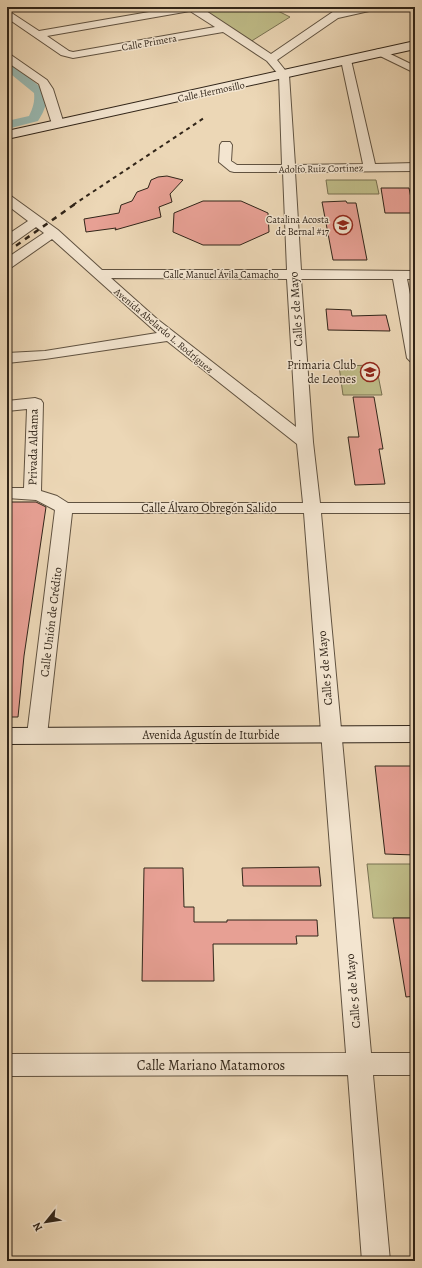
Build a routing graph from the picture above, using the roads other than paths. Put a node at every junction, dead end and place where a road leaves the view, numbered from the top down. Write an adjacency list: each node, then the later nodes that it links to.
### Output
1 (193, 7): 6 (street); 7 (street)
2 (347, 7): 5 (street)
3 (374, 7): 5 (street)
4 (7, 14): 7 (street)
5 (337, 15): 11 (street)
6 (224, 29): 7 (street, Calle Primera); 11 (street)
7 (38, 34)
8 (415, 45): 9 (street, Calle Hermosillo)
9 (380, 52): 12 (street, Calle Hermosillo); 13 (street)
10 (7, 57): 15 (street)
11 (271, 59): 14 (street)
12 (346, 60): 14 (street, Calle Hermosillo); 19 (street)
13 (415, 70)
14 (284, 75): 15 (street, Calle Hermosillo); 20 (street, Calle 5 de Mayo)
15 (58, 124): 16 (street, Calle Hermosillo)
16 (7, 135)
17 (226, 145): 20 (street, Adolfo Ruiz Cortínez)
18 (415, 167): 19 (street, Adolfo Ruiz Cortínez)
19 (370, 168): 20 (street, Adolfo Ruiz Cortínez)
20 (289, 169): 27 (street, Calle 5 de Mayo)
21 (7, 199): 22 (street, Avenida Abelardo L. Rodríguez)
22 (36, 221): 23 (street, Avenida Abelardo L. Rodríguez); 24 (street)
23 (53, 233): 25 (street); 26 (street, Avenida Abelardo L. Rodríguez)
24 (7, 241)
25 (7, 264)
26 (99, 274): 27 (street, Calle Manuel Ávila Camacho); 30 (street, Avenida Abelardo L. Rodríguez)
27 (294, 274): 28 (street, Calle Manuel Ávila Camacho); 34 (street, Calle 5 de Mayo)
28 (399, 275): 29 (street, Calle Manuel Ávila Camacho); 32 (street)
29 (415, 275)
30 (170, 336): 31 (street); 34 (street, Avenida Abelardo L. Rodríguez)
31 (7, 358)
32 (415, 358)
33 (7, 406): 36 (street, Privada Aldama)
34 (305, 442): 38 (street, Calle 5 de Mayo)
35 (7, 493): 36 (street)
36 (32, 494): 37 (street)
37 (64, 508): 38 (street, Calle Álvaro Obregón Salido); 41 (street, Calle Unión de Crédito)
38 (312, 508): 39 (street, Calle Álvaro Obregón Salido); 42 (street, Calle 5 de Mayo)
39 (415, 508)
40 (415, 734): 42 (street, Avenida Agustín de Iturbide)
41 (37, 735): 42 (street, Avenida Agustín de Iturbide); 43 (street, Avenida Agustín de Iturbide)
42 (331, 735): 44 (street, Calle 5 de Mayo)
43 (7, 736)
44 (359, 1064): 45 (street, Calle Mariano Matamoros); 46 (street, Calle Mariano Matamoros); 47 (street, Calle 5 de Mayo)
45 (415, 1064)
46 (7, 1066)
47 (376, 1261)

